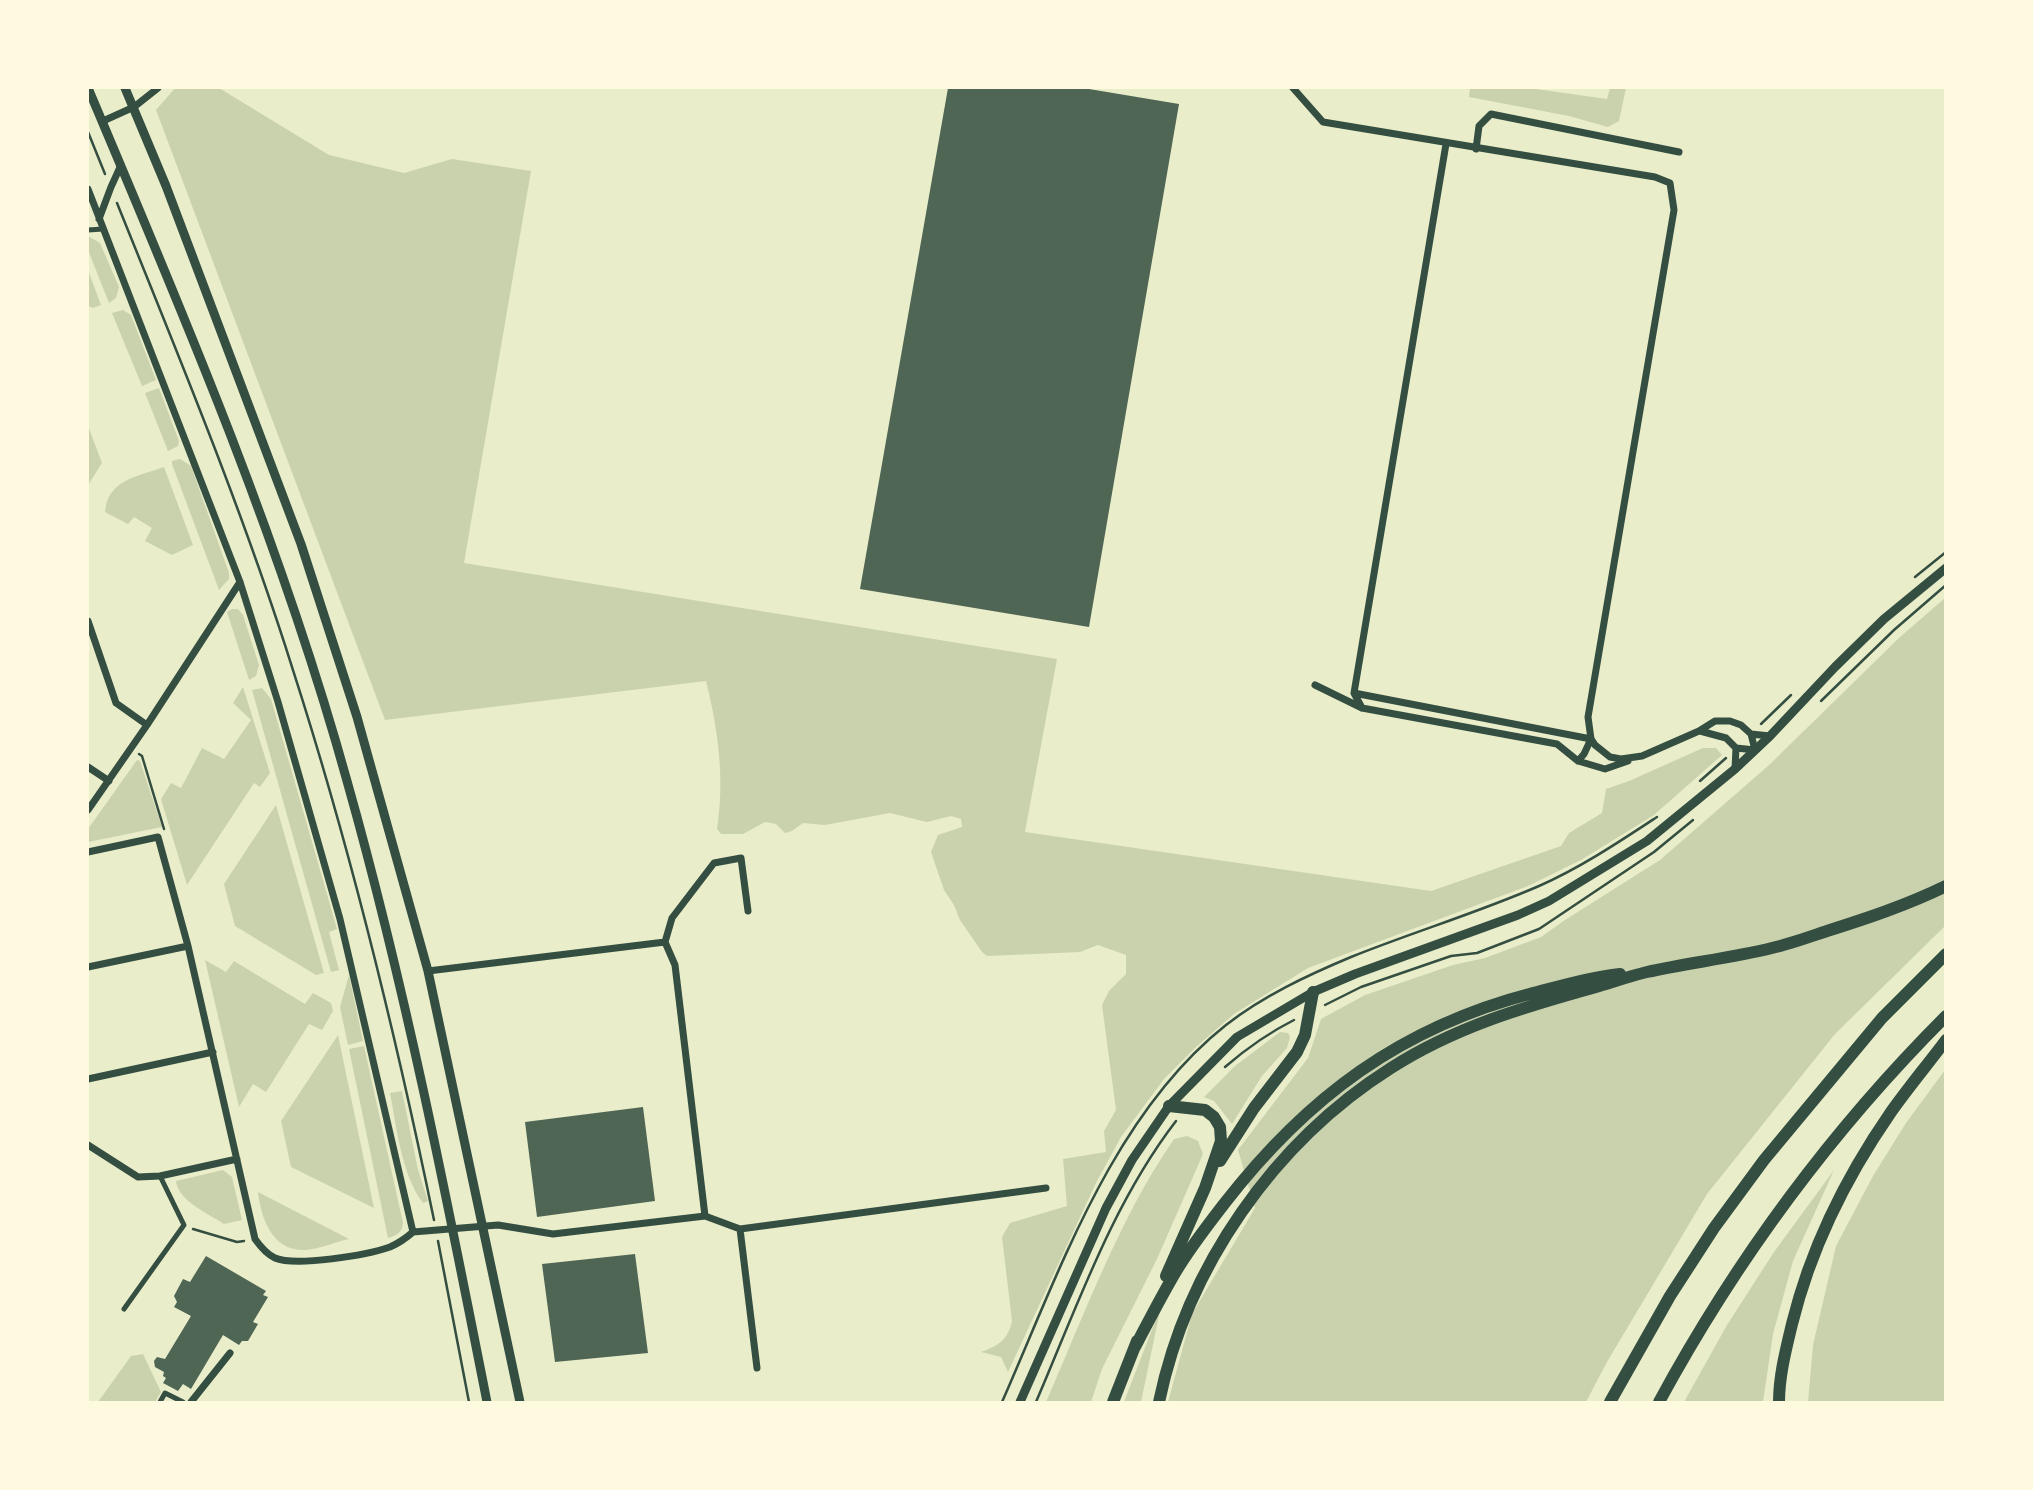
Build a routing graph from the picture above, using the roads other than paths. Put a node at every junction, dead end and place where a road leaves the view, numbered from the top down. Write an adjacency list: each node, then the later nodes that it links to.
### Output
1 (88, 88): 6 (street)
2 (125, 88): 5 (street)
3 (158, 88): 5 (street)
4 (1293, 88): 7 (street)
5 (134, 107): 6 (street); 41 (street)
6 (103, 121): 10 (street)
7 (1446, 144): 8 (street); 19 (street)
8 (1476, 149): 9 (street); 25 (street)
9 (1679, 152)
10 (121, 165): 12 (street); 56 (street)
11 (88, 189): 12 (street)
12 (99, 219): 13 (street)
13 (103, 229): 14 (street); 16 (street)
14 (88, 230)
15 (1945, 568): 24 (street)
16 (240, 582): 21 (street); 58 (street)
17 (88, 621): 21 (street)
18 (1315, 685): 20 (street)
19 (1354, 692): 20 (street); 25 (street)
20 (1362, 708): 29 (street)
21 (147, 725): 32 (street)
22 (1699, 731): 23 (street); 26 (street); 28 (street)
23 (1751, 734): 24 (street); 27 (street)
24 (1770, 736): 27 (street)
25 (1591, 739): 28 (street); 29 (street)
26 (1736, 748): 27 (street); 31 (street)
27 (1755, 750): 31 (street)
28 (1642, 756): 29 (street)
29 (1578, 761)
30 (88, 767): 32 (street)
31 (1735, 769): 43 (street)
32 (109, 781): 33 (street)
33 (88, 810)
34 (88, 852): 38 (street)
35 (1945, 886): 42 (highway)
36 (748, 911): 37 (street)
37 (665, 942): 41 (street); 54 (street)
38 (188, 946): 40 (street); 46 (street)
39 (1945, 954): 71 (highway)
40 (88, 967)
41 (428, 971): 55 (street)
42 (1645, 972): 60 (highway); 70 (highway)
43 (1313, 992): 48 (street); 53 (highway)
44 (1945, 1016): 72 (highway)
45 (1945, 1040): 73 (highway)
46 (213, 1052): 47 (street); 50 (street)
47 (88, 1079)
48 (1168, 1106): 53 (highway); 68 (street)
49 (88, 1145): 51 (street)
50 (237, 1158): 51 (street); 58 (street)
51 (160, 1176): 59 (street)
52 (1046, 1188): 57 (street)
53 (1205, 1188): 60 (highway)
54 (705, 1216): 55 (street); 57 (street)
55 (483, 1226): 56 (street); 67 (street)
56 (452, 1228): 58 (street); 66 (street)
57 (740, 1229): 62 (street)
58 (413, 1232)
59 (124, 1309)
60 (1135, 1347): 69 (highway)
61 (230, 1353): 65 (street)
62 (757, 1368)
63 (160, 1402): 64 (street)
64 (183, 1402)
65 (191, 1402)
66 (487, 1402)
67 (520, 1402)
68 (1020, 1402)
69 (1113, 1402)
70 (1159, 1402)
71 (1610, 1402)
72 (1659, 1402)
73 (1779, 1402)

